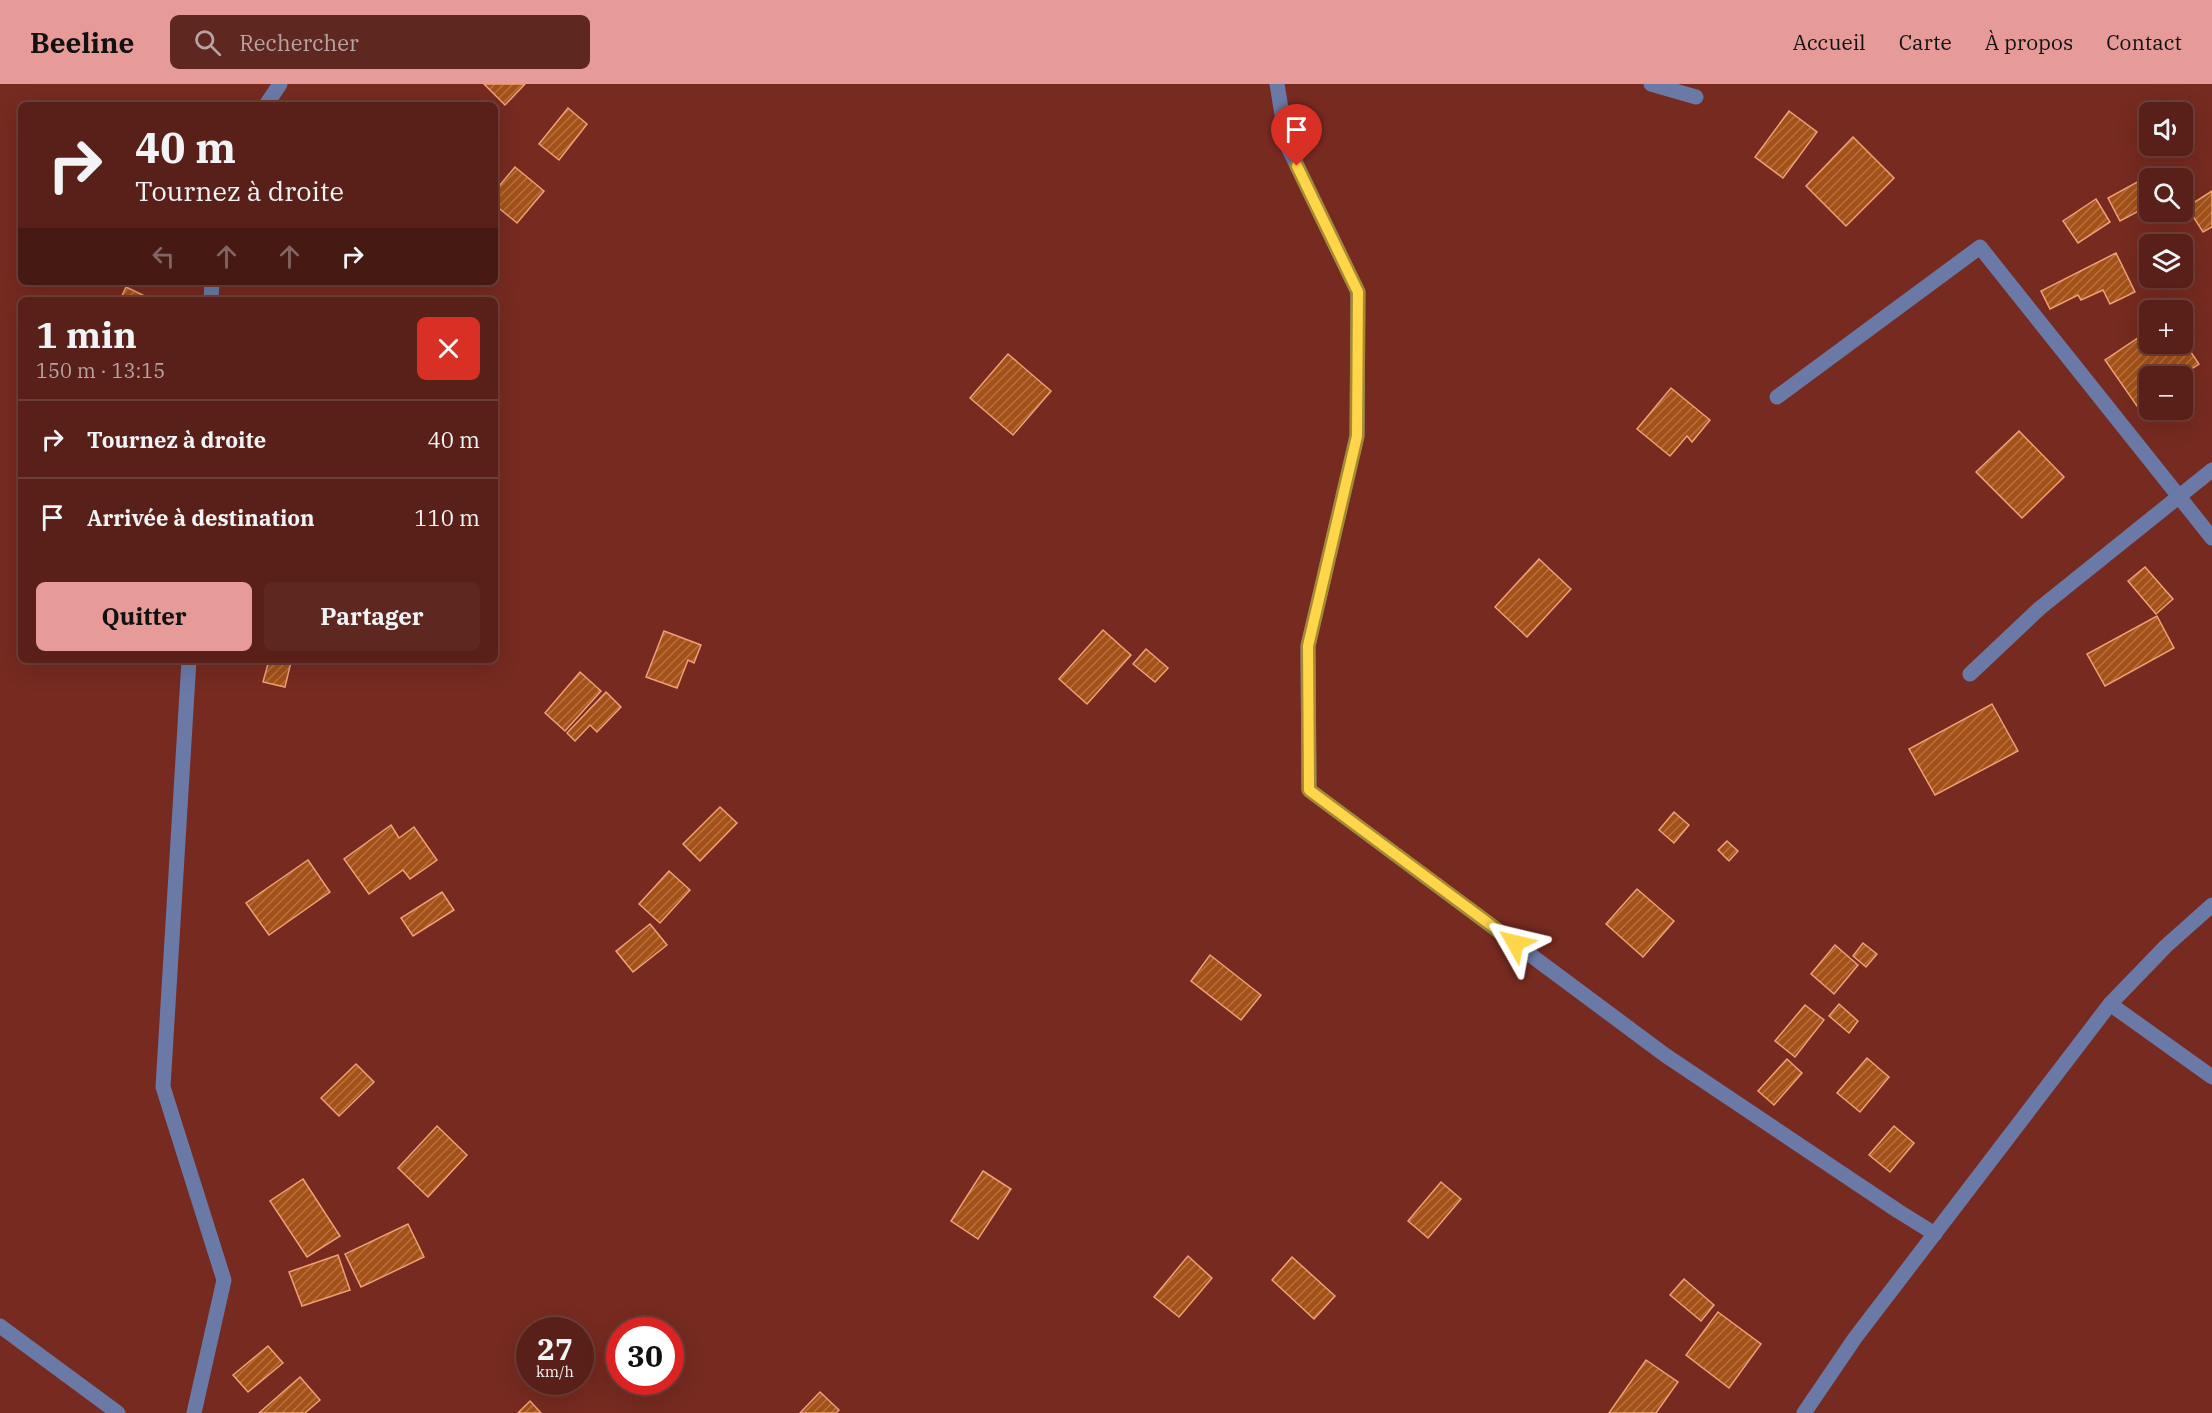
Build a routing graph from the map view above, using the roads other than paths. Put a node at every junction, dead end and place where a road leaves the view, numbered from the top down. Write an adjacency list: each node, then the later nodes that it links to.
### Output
1 (280, 84): 5 (street)
2 (1277, 84): 15 (street)
3 (1651, 84): 4 (street)
4 (1696, 97)
5 (268, 102)
6 (1777, 397): 8 (street)
7 (2212, 470): 8 (street)
8 (2180, 497): 9 (street); 11 (street)
9 (2212, 538)
10 (189, 663): 18 (street)
11 (1970, 674)
12 (2212, 905): 13 (street)
13 (2110, 1004): 14 (street); 15 (street)
14 (2212, 1077)
15 (1935, 1234): 19 (street)
16 (0, 1326): 17 (street)
17 (118, 1413)
18 (194, 1413)
19 (1804, 1413)

